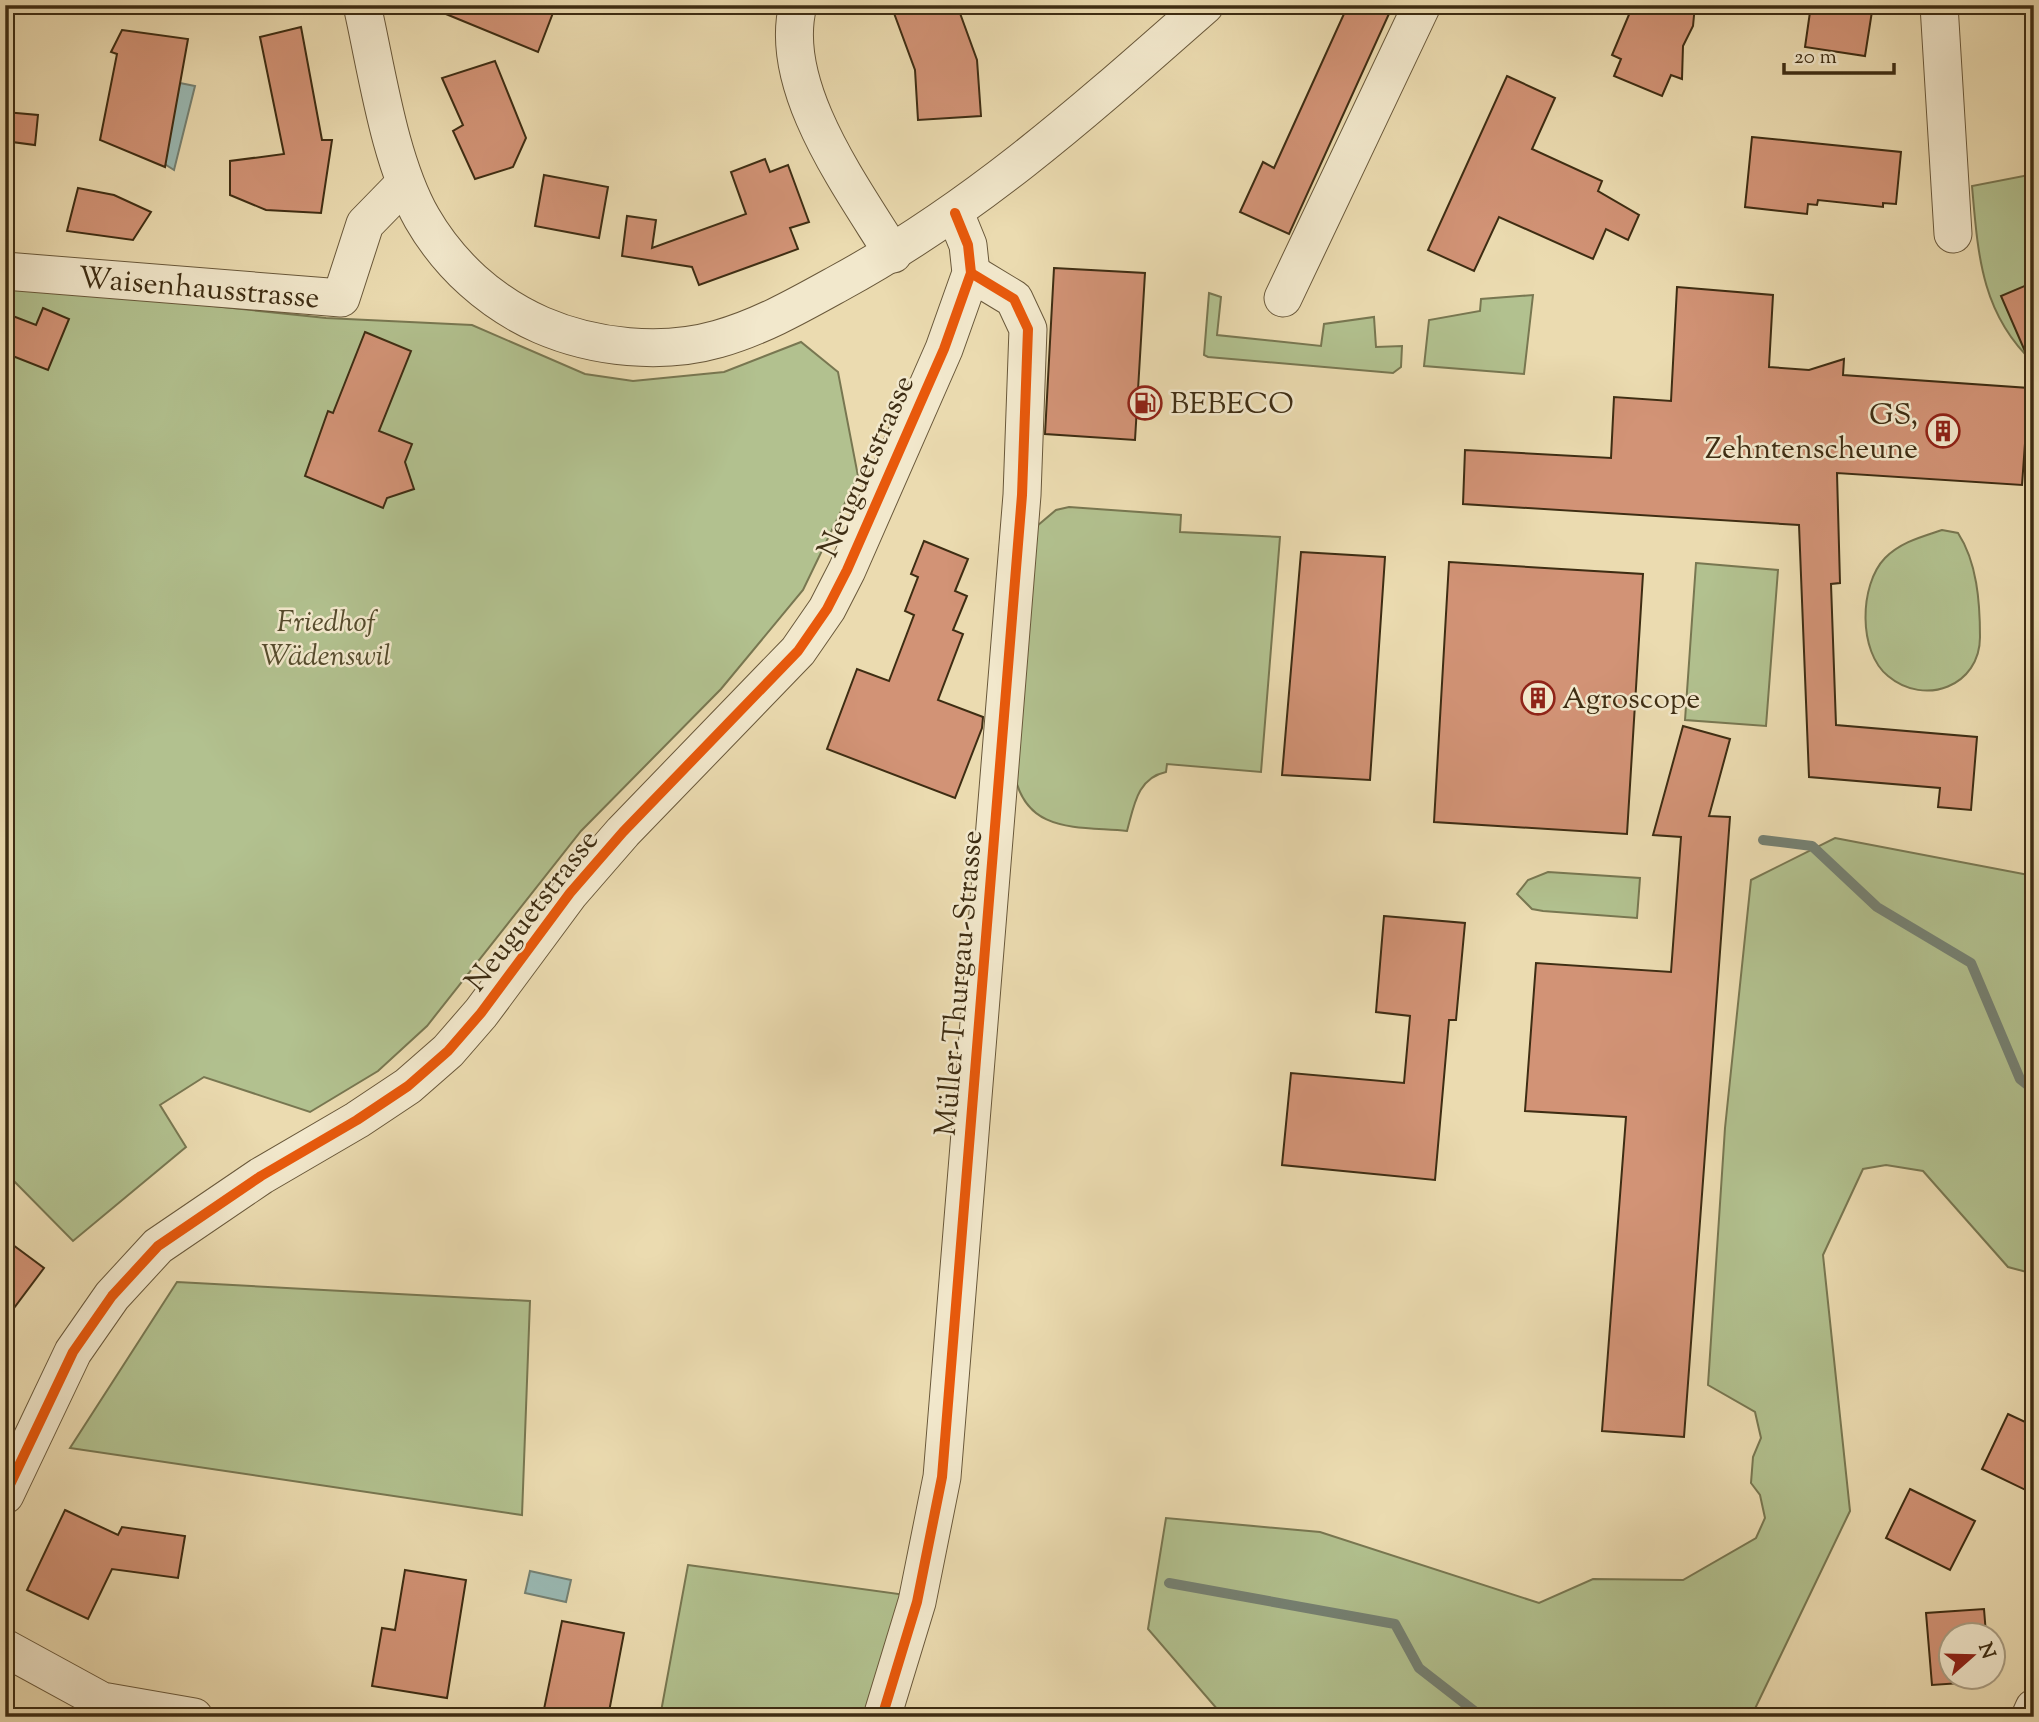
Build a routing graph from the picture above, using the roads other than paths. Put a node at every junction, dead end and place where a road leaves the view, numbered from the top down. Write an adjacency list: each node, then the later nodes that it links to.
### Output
1 (362, 5): 6 (street)
2 (798, 5): 9 (street)
3 (1205, 5): 7 (street)
4 (1422, 5): 12 (street)
5 (1939, 5): 8 (street)
6 (405, 183): 9 (street); 10 (street, Waisenhausstrasse)
7 (955, 214): 9 (street); 11 (street, Neuguetstrasse)
8 (1953, 234)
9 (893, 254)
10 (5, 271)
11 (971, 273): 13 (street, Neuguetstrasse); 17 (street, Müller-Thurgau-Strasse)
12 (1283, 298)
13 (5, 1495)
14 (5, 1648): 16 (street)
15 (2034, 1708): 18 (street)
16 (194, 1717)
17 (882, 1717)
18 (2030, 1717)

